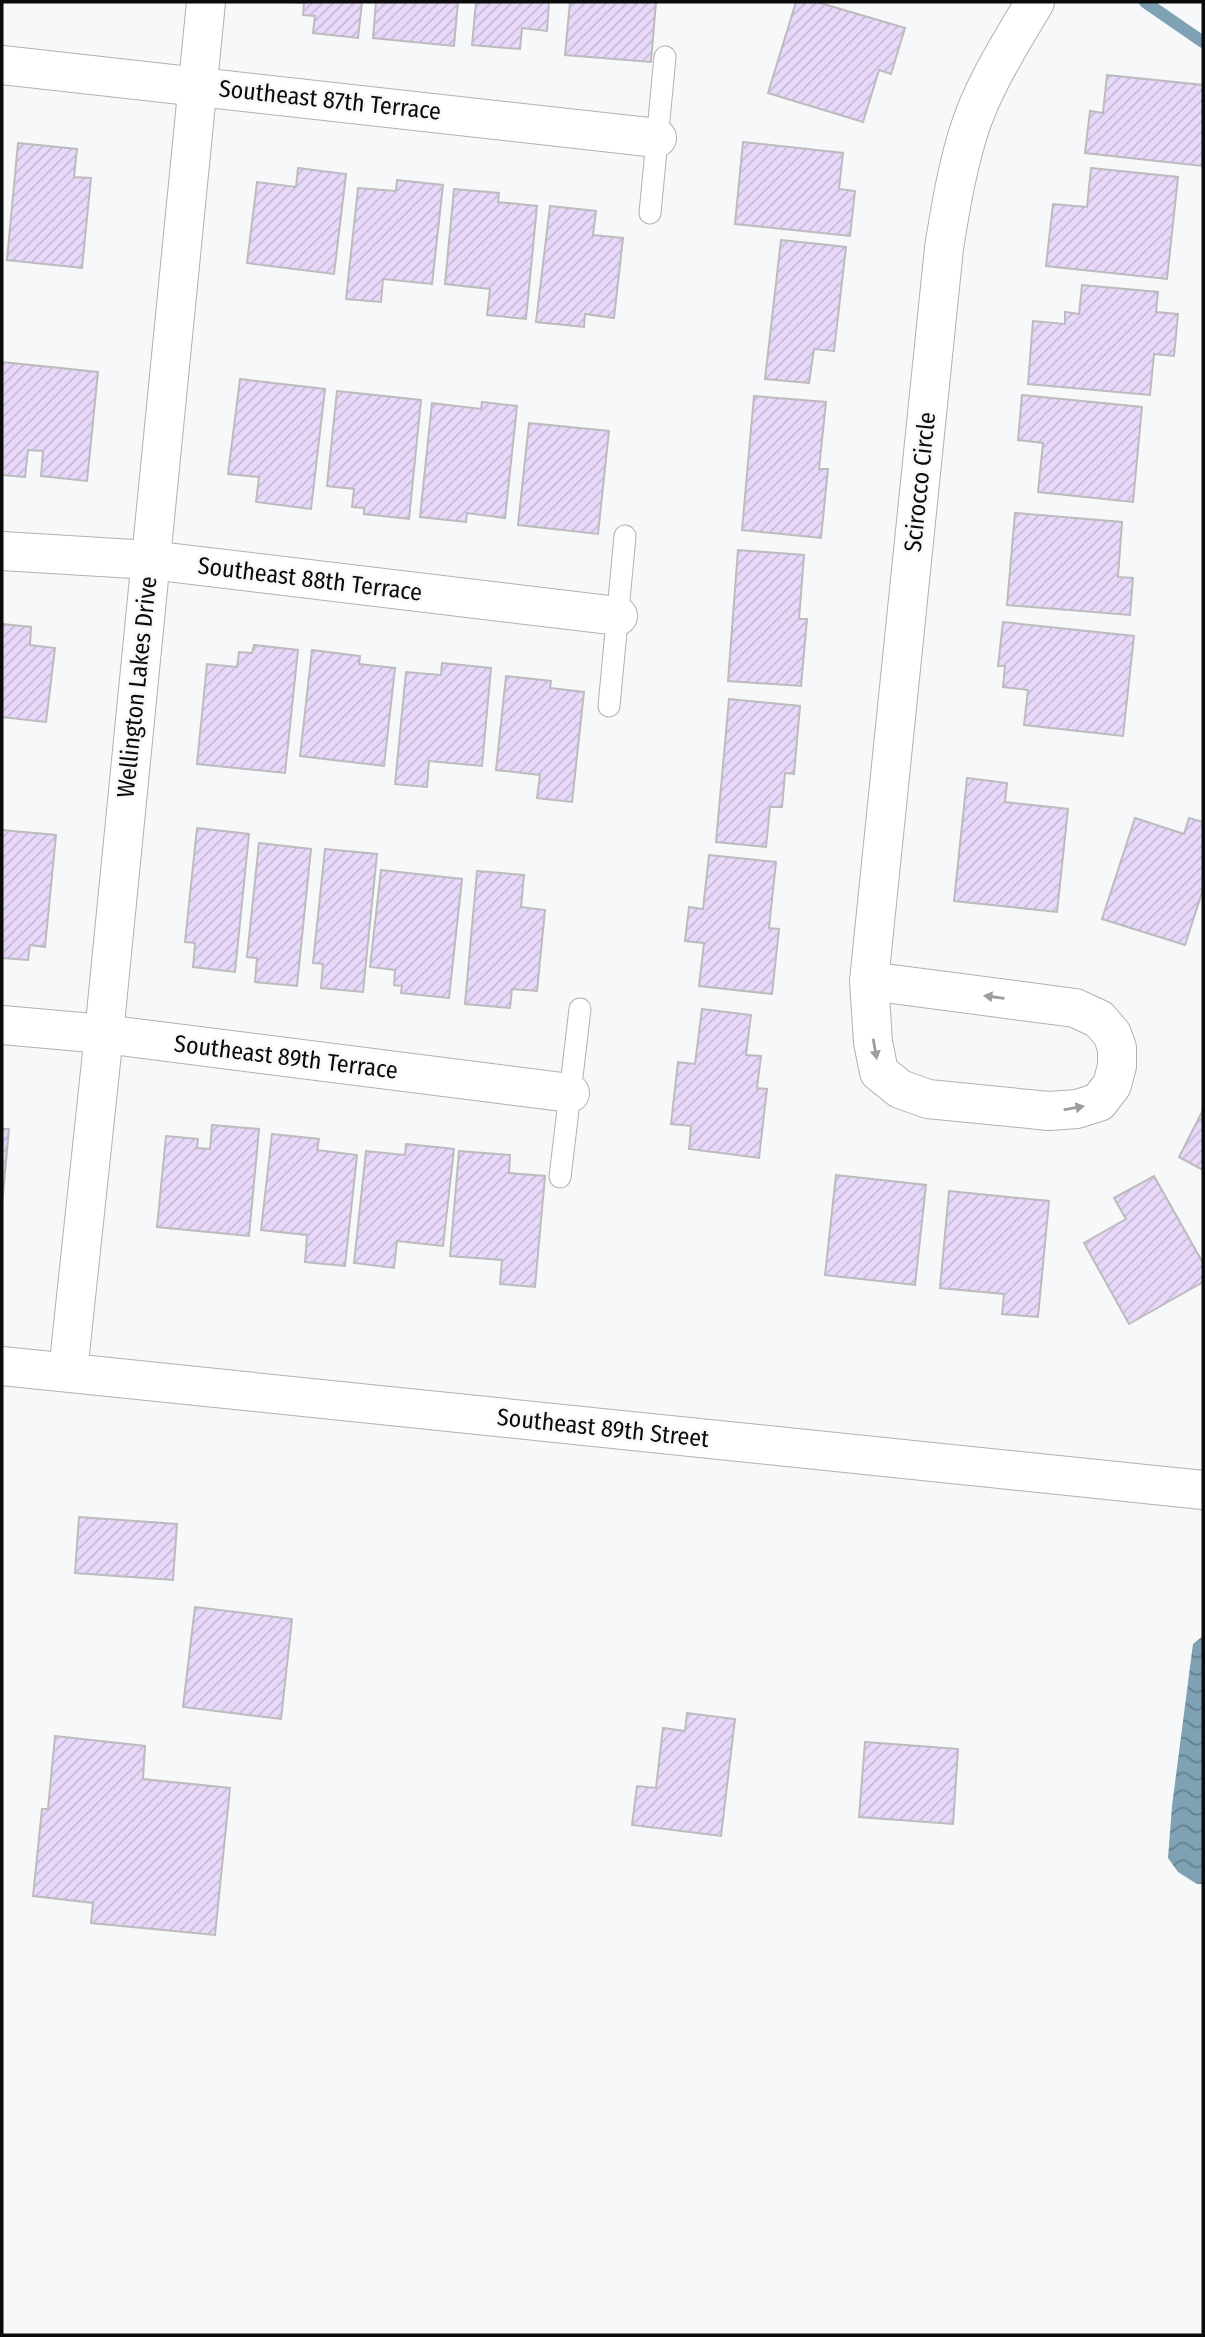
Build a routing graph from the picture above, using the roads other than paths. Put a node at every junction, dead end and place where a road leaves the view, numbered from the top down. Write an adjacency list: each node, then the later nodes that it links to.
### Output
1 (206, 2): 5 (street, Wellington Lakes Drive)
2 (1035, 2): 13 (street, Scirocco Circle)
3 (665, 57): 6 (lane)
4 (2, 65): 5 (street, Southeast 87th Terrace)
5 (198, 86): 6 (street, Southeast 87th Terrace); 10 (street, Wellington Lakes Drive)
6 (657, 138): 7 (lane)
7 (650, 213)
8 (625, 536): 11 (lane)
9 (2, 551): 10 (street, Southeast 88th Terrace)
10 (150, 559): 11 (street, Southeast 88th Terrace); 16 (street, Wellington Lakes Drive)
11 (618, 617): 12 (lane)
12 (609, 706)
13 (869, 981): 13 (street, Scirocco Circle, one-way to 13)
14 (580, 1009): 17 (lane)
15 (2, 1025): 16 (street, Southeast 89th Terrace)
16 (104, 1034): 17 (street, Southeast 89th Terrace); 20 (street, Wellington Lakes Drive)
17 (570, 1093): 18 (lane)
18 (560, 1177)
19 (2, 1366): 20 (street, Southeast 89th Street)
20 (68, 1372): 21 (street, Southeast 89th Street)
21 (1203, 1490)

